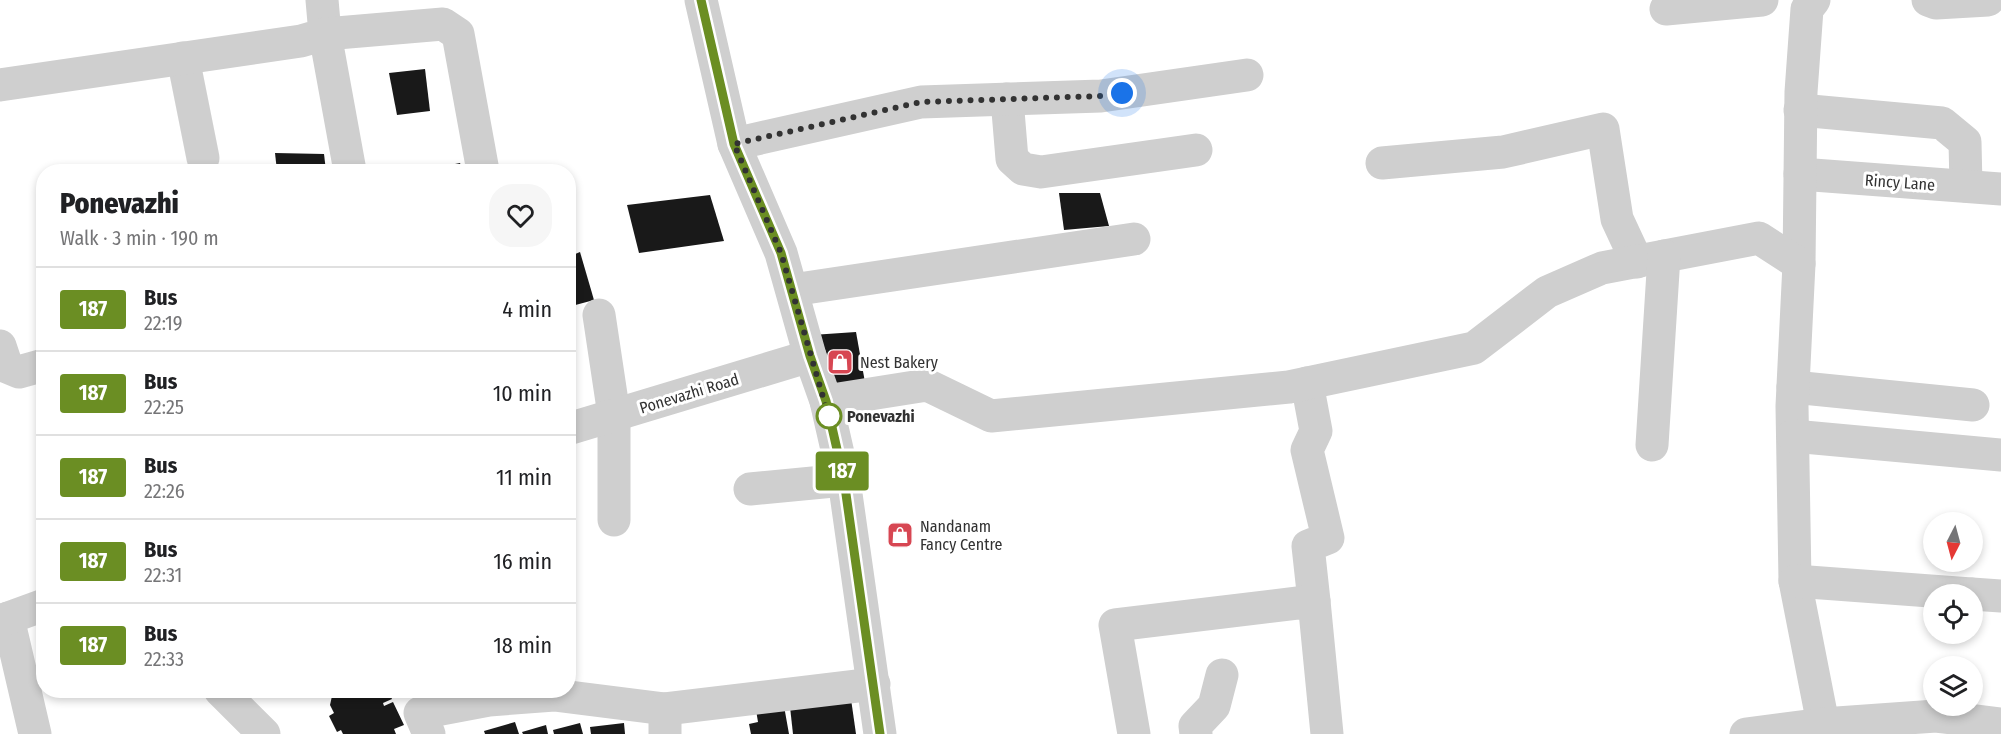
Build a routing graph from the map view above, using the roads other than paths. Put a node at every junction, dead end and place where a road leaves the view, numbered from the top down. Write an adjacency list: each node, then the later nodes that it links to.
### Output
1 (322, 0): 8 (street)
2 (701, 0): 14 (street)
3 (1762, 0): 7 (street)
4 (1814, 0): 13 (street)
5 (1928, 0): 6 (street)
6 (1988, 0)
7 (1666, 9)
8 (325, 34): 9 (street); 18 (street); 19 (street)
9 (183, 58): 11 (street); 16 (street)
10 (1247, 75): 12 (street)
11 (0, 85)
12 (1007, 99): 14 (street); 15 (street)
13 (1800, 110): 20 (street); 21 (street)
14 (734, 144): 26 (street)
15 (1196, 150)
16 (203, 158)
17 (1383, 163): 24 (street)
18 (349, 164)
19 (482, 164)
20 (1800, 174): 21 (street, Rincy Lane); 25 (street)
21 (1966, 186): 22 (street, Rincy Lane)
22 (2001, 189)
23 (1134, 239): 26 (street)
24 (1651, 259): 25 (street); 31 (street); 38 (street)
25 (1799, 264): 32 (street)
26 (792, 290): 29 (street)
27 (599, 315): 35 (street)
28 (0, 346): 30 (street)
29 (810, 356): 33 (street); 35 (street, Ponevazhi Road)
30 (36, 368)
31 (1307, 383): 33 (street); 47 (street)
32 (1793, 387): 34 (street); 37 (street)
33 (826, 401): 40 (street)
34 (1973, 405)
35 (614, 415): 36 (street, Ponevazhi Road); 42 (street)
36 (576, 427)
37 (1793, 436): 39 (street); 43 (street)
38 (1652, 445)
39 (2001, 455)
40 (844, 480): 41 (street); 51 (street)
41 (750, 489)
42 (614, 520)
43 (1795, 581): 44 (street); 57 (street)
44 (1923, 590)
45 (1983, 595): 46 (street)
46 (2001, 596)
47 (1314, 601): 62 (street); 64 (street)
48 (36, 607): 49 (street)
49 (4, 620): 58 (street)
50 (1222, 675): 63 (street)
51 (874, 684): 55 (street); 61 (street)
52 (228, 698): 59 (street)
53 (515, 698): 60 (street)
54 (566, 698): 55 (street)
55 (665, 722)
56 (2001, 724): 57 (street)
57 (1824, 729): 65 (street)
58 (35, 734)
59 (264, 734)
60 (429, 734)
61 (880, 734)
62 (1134, 734)
63 (1196, 734)
64 (1327, 734)
65 (1746, 734)

